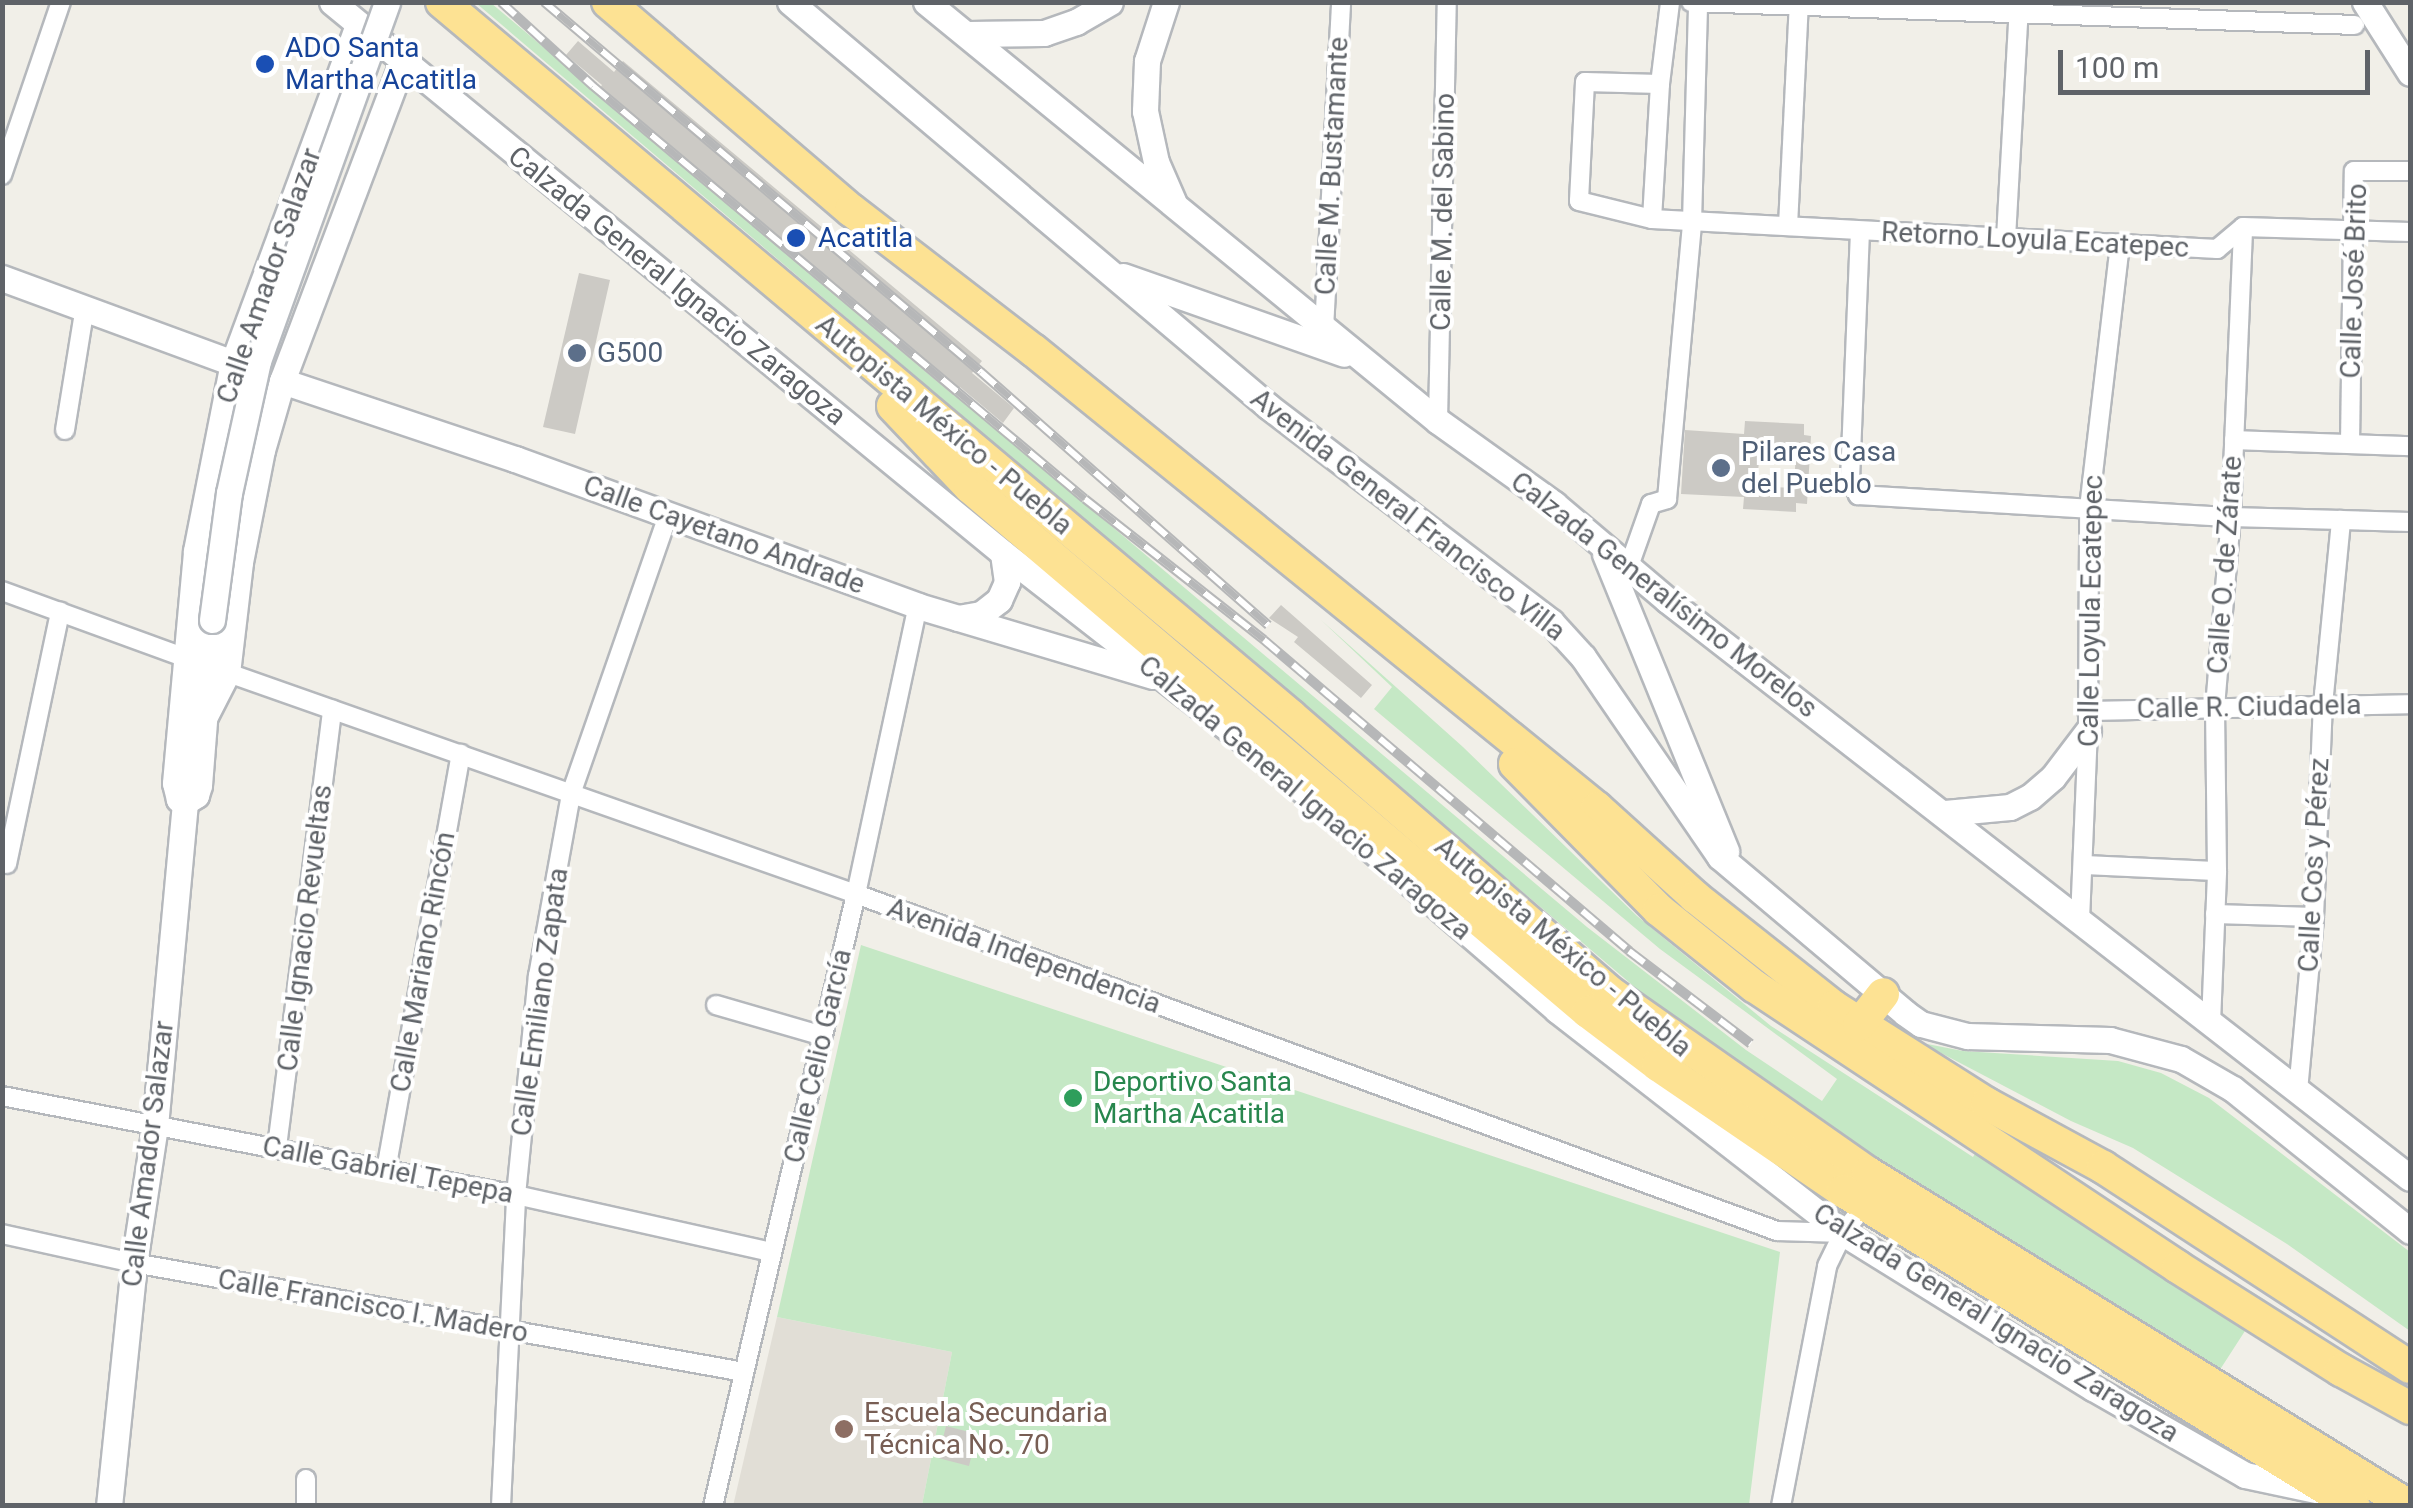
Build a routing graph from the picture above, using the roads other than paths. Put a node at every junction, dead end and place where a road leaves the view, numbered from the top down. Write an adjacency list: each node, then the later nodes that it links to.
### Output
1 (61, 2): 23 (street)
2 (332, 2): 17 (street, Calzada General Ignacio Zaragoza)
3 (387, 2): 59 (street, Calle Amador Salazar, bridge)
4 (442, 2): 36 (highway)
5 (608, 2): 61 (highway)
6 (790, 2): 34 (street, Avenida General Francisco Villa)
7 (926, 2): 18 (street, Calzada Generalísimo Morelos)
8 (1110, 2): 18 (street)
9 (1166, 2): 24 (street)
10 (1341, 2): 38 (street, Calle M. Bustamante)
11 (1448, 2): 42 (street, Calle M. del Sabino)
12 (1670, 2): 21 (street)
13 (1695, 3): 14 (street); 26 (street)
14 (1799, 4): 15 (street); 27 (street)
15 (2019, 8): 16 (street); 32 (street)
16 (2360, 14): 20 (street)
17 (358, 25): 19 (street, Calzada General Ignacio Zaragoza); 40 (street, Calle Amador Salazar)
18 (968, 34): 24 (street, Calzada Generalísimo Morelos)
19 (403, 60): 41 (street, Calle Amador Salazar); 53 (street, Calzada General Ignacio Zaragoza)
20 (2410, 73)
21 (1660, 84): 25 (street); 25 (street, Retorno Loyula Ecatepec)
22 (2410, 170): 30 (street, Calle José Brito)
23 (2, 176)
24 (1178, 210): 38 (street, Calzada Generalísimo Morelos)
25 (1652, 219): 26 (street, Retorno Loyula Ecatepec)
26 (1692, 222): 27 (street, Retorno Loyula Ecatepec); 54 (street)
27 (1788, 226): 29 (street, Retorno Loyula Ecatepec)
28 (2243, 227): 30 (street, Retorno Loyula Ecatepec); 33 (street, Retorno Loyula Ecatepec); 44 (street, Calle O. de Zárate)
29 (1860, 230): 32 (street, Retorno Loyula Ecatepec); 47 (street)
30 (2354, 230): 31 (street, Retorno Loyula Ecatepec); 45 (street, Calle José Brito)
31 (2410, 232)
32 (2006, 238): 33 (street, Retorno Loyula Ecatepec)
33 (2120, 244): 47 (street, Calle Loyula Ecatepec)
34 (1102, 269): 39 (street); 75 (street, Avenida General Francisco Villa)
35 (2, 278): 37 (street)
36 (787, 293): 67 (highway); 109 (highway, Autopista México - Puebla)
37 (85, 308): 40 (street); 43 (street)
38 (1324, 329): 39 (street, Calzada Generalísimo Morelos)
39 (1363, 360): 42 (street, Calzada Generalísimo Morelos)
40 (234, 363): 59 (street, Calle Amador Salazar)
41 (282, 381): 48 (street, Calle Cayetano Andrade); 59 (street, Calle Amador Salazar)
42 (1438, 421): 52 (street, Calzada Generalísimo Morelos)
43 (65, 430)
44 (2234, 440): 45 (street); 49 (street, Calle O. de Zárate)
45 (2350, 444): 46 (street)
46 (2410, 446)
47 (2090, 508): 49 (street); 68 (street, Calle Loyula Ecatepec)
48 (668, 515): 56 (street, Calle Cayetano Andrade); 70 (street, Calle Emiliano Zapata)
49 (2231, 517): 50 (street); 64 (street, Calle O. de Zárate)
50 (2341, 520): 51 (street); 63 (street, Calle Cos y Pérez)
51 (2410, 522)
52 (1601, 544): 54 (street, Calzada Generalísimo Morelos); 75 (street)
53 (1003, 553): 58 (street); 60 (street, Calzada General Ignacio Zaragoza)
54 (1628, 569): 71 (street, Calzada Generalísimo Morelos)
55 (2, 591): 57 (street, Avenida Independencia)
56 (918, 606): 58 (street, Calle Cayetano Andrade); 76 (street, Calle Celio García)
57 (60, 612): 59 (street, Avenida Independencia); 72 (street)
58 (958, 618): 60 (street, Calle Cayetano Andrade)
59 (206, 666): 65 (street, Avenida Independencia); 66 (street, Calle Amador Salazar); 66 (street, Calle Amador Salazar)
60 (1168, 680): 67 (highway); 94 (street, Calzada General Ignacio Zaragoza)
61 (1437, 680): 83 (highway); 101 (highway)
62 (2410, 704): 63 (street, Calle R. Ciudadela)
63 (2323, 705): 64 (street, Calle R. Ciudadela); 78 (street, Calle Cos y Pérez)
64 (2215, 707): 68 (street, Calle R. Ciudadela); 74 (street, Calle O. de Zárate)
65 (332, 709): 69 (street, Avenida Independencia); 88 (street, Calle Ignacio Revueltas)
66 (193, 712): 87 (street, Calle Amador Salazar)
67 (1232, 712): 92 (highway, Calzada General Ignacio Zaragoza)
68 (2088, 721): 71 (street); 73 (street, Calle Loyula Ecatepec)
69 (461, 754): 70 (street, Avenida Independencia); 89 (street, Calle Mariano Rincón)
70 (571, 794): 76 (street, Avenida Independencia); 91 (street, Calle Emiliano Zapata)
71 (1945, 814): 79 (street, Calzada Generalísimo Morelos)
72 (7, 864)
73 (2083, 865): 74 (street); 79 (street, Calle Loyula Ecatepec)
74 (2217, 871): 77 (street, Calle O. de Zárate)
75 (1736, 874): 80 (street, Avenida General Francisco Villa)
76 (856, 894): 84 (street, Calle Celio García); 94 (street, Avenida Independencia)
77 (2215, 914): 78 (street); 82 (street, Calle O. de Zárate)
78 (2314, 917): 85 (street, Calle Cos y Pérez)
79 (2080, 920): 82 (street, Calzada Generalísimo Morelos)
80 (1882, 994): 83 (highway); 93 (street, Avenida General Francisco Villa)
81 (716, 1005): 84 (street)
82 (2211, 1023): 85 (street, Calzada Generalísimo Morelos)
83 (1860, 1026): 99 (highway)
84 (823, 1036): 96 (street, Calle Celio García)
85 (2298, 1091): 90 (street, Calzada Generalísimo Morelos)
86 (2, 1096): 87 (street, Calle Gabriel Tepepa)
87 (155, 1126): 88 (street, Calle Gabriel Tepepa); 97 (street, Calle Amador Salazar)
88 (277, 1148): 89 (street, Calle Gabriel Tepepa)
89 (386, 1170): 91 (street, Calle Gabriel Tepepa)
90 (2410, 1178)
91 (516, 1195): 96 (street, Calle Gabriel Tepepa); 98 (street, Calle Emiliano Zapata)
92 (1865, 1205): 94 (street); 103 (highway, Calzada General Ignacio Zaragoza)
93 (2410, 1230)
94 (1843, 1233): 103 (street, Calzada General Ignacio Zaragoza); 108 (street)
95 (2, 1234): 97 (street, Calle Francisco I. Madero)
96 (771, 1252): 100 (street, Calle Celio García)
97 (134, 1263): 98 (street, Calle Francisco I. Madero); 104 (street, Calle Amador Salazar)
98 (508, 1331): 100 (street, Calle Francisco I. Madero); 106 (street, Calle Emiliano Zapata)
99 (2410, 1367)
100 (744, 1372): 107 (street, Calle Celio García)
101 (2410, 1408)
102 (306, 1479): 105 (street)
103 (2346, 1500)
104 (109, 1506)
105 (306, 1506)
106 (501, 1506)
107 (713, 1506)
108 (1781, 1506)
109 (2409, 1506)

